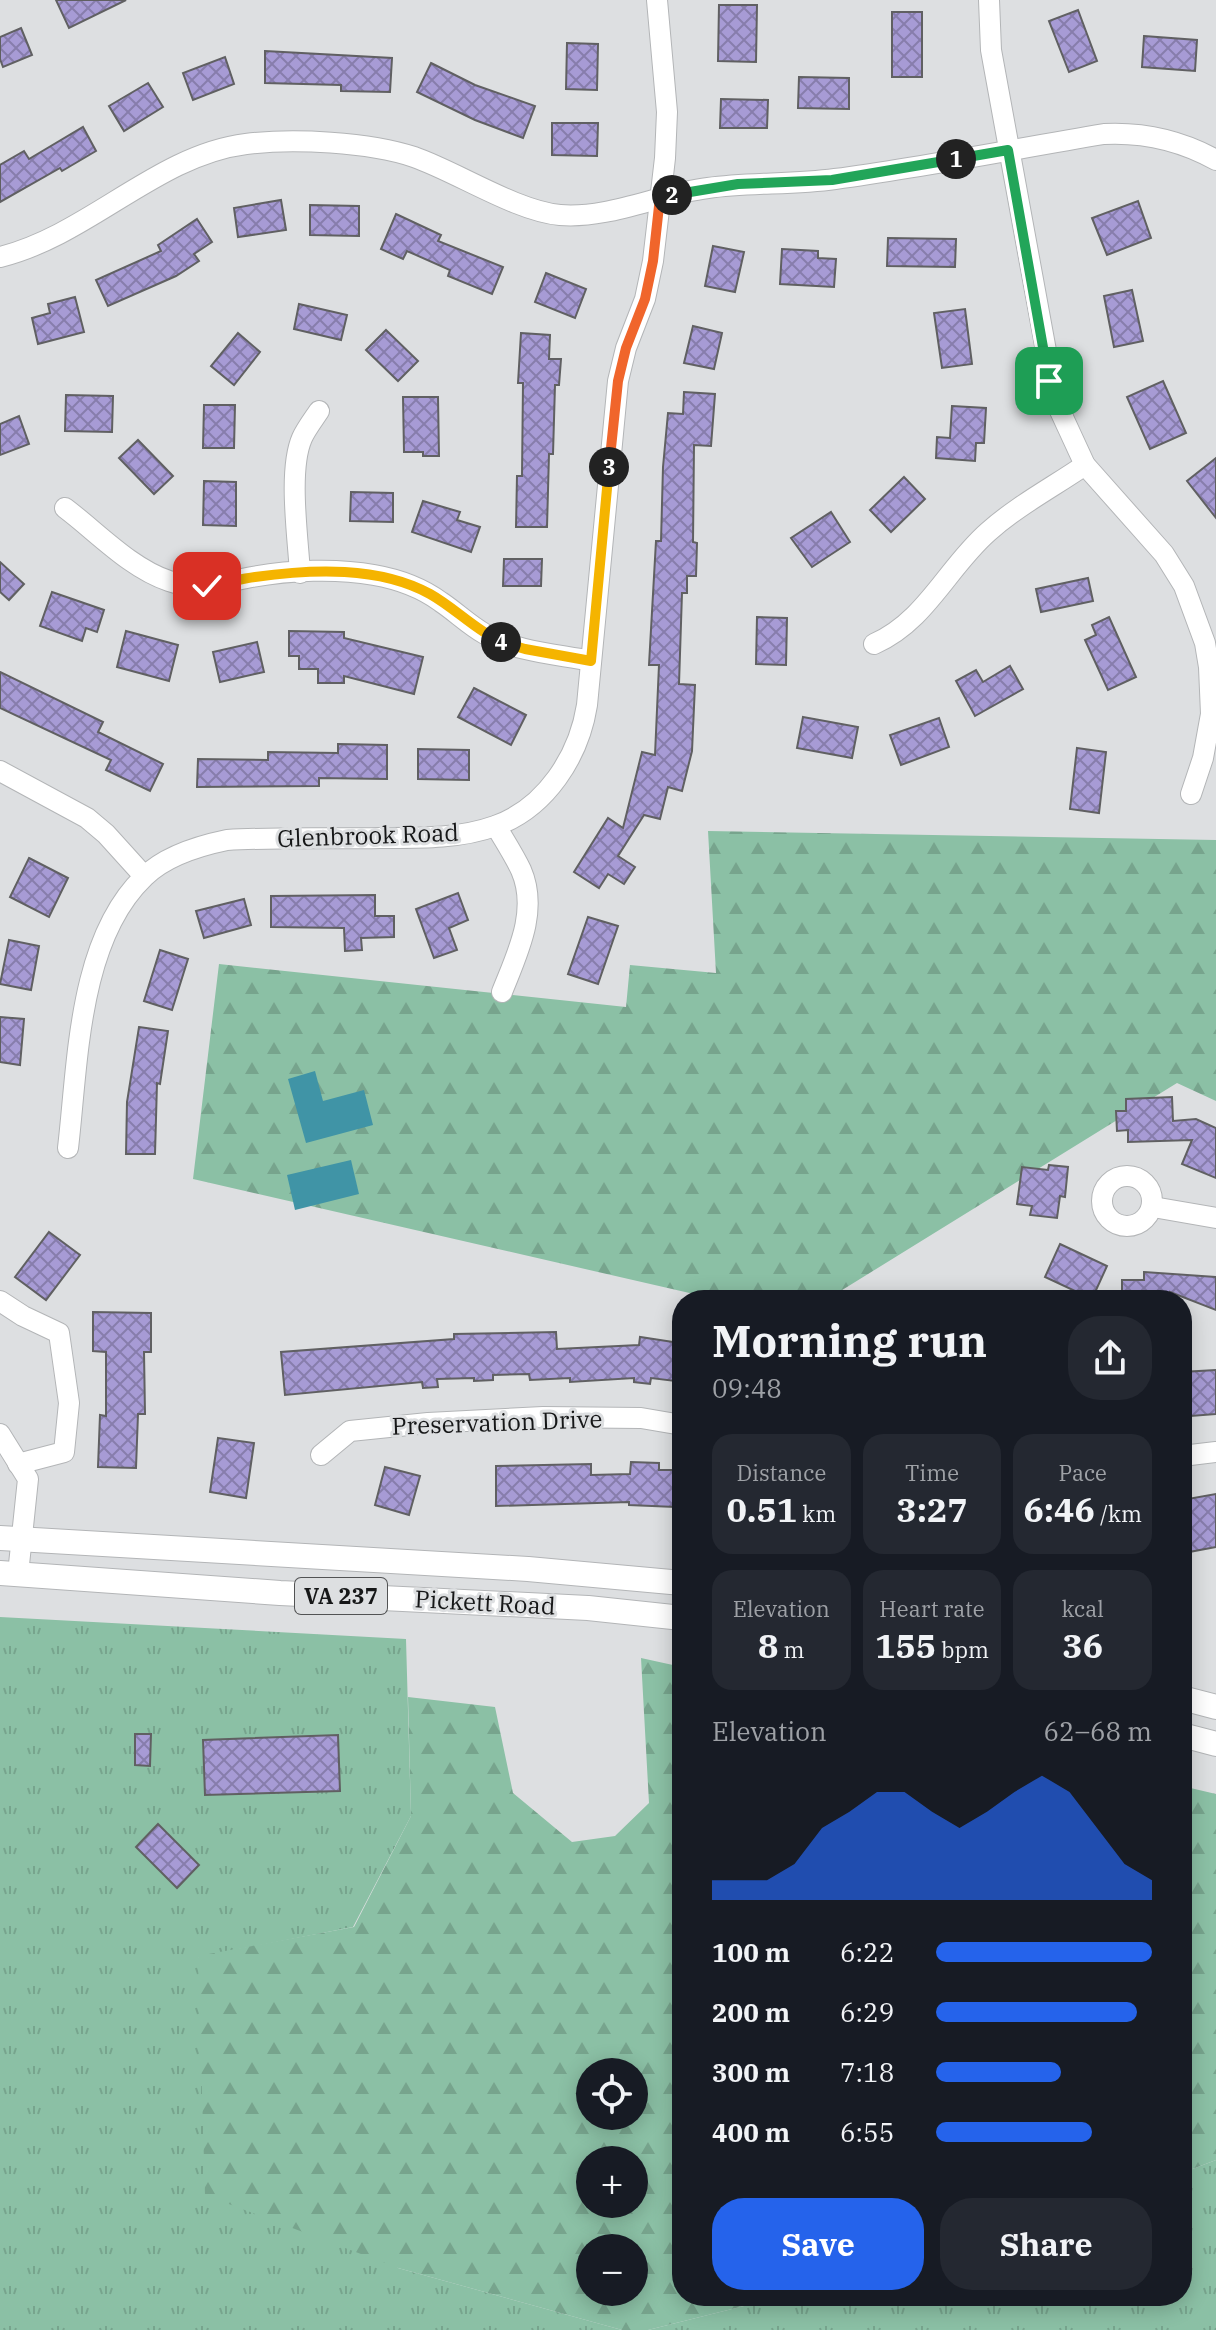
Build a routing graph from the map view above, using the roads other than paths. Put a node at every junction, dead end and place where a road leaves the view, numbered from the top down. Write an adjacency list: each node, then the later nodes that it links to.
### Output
1 (657, 0): 5 (street, Glenbrook Road)
2 (989, 0): 3 (street)
3 (1008, 150): 4 (street); 5 (street); 8 (street)
4 (1216, 160)
5 (660, 197): 6 (street); 12 (street, Glenbrook Road)
6 (0, 257)
7 (319, 411): 10 (street)
8 (1085, 465): 11 (street); 14 (street)
9 (65, 508): 10 (street)
10 (300, 573): 12 (street)
11 (874, 644)
12 (591, 661): 15 (street, Glenbrook Road)
13 (0, 771): 16 (street)
14 (1191, 794)
15 (496, 826): 16 (street, Glenbrook Road); 17 (street)
16 (144, 876): 18 (street, Glenbrook Road)
17 (502, 992)
18 (68, 1148)
19 (1153, 1207): 20 (street)
20 (1216, 1218)
21 (0, 1301): 27 (street)
22 (672, 1423): 25 (street, Preservation Drive)
23 (0, 1434): 27 (street)
24 (1216, 1452): 26 (street)
25 (321, 1455)
26 (1192, 1455)
27 (18, 1464): 28 (street)
28 (12, 1539): 29 (street); 30 (main road, Pickett Road / VA 237)
29 (9, 1574): 31 (main road, Pickett Road / VA 237)
30 (672, 1582)
31 (672, 1617)
32 (1192, 1701): 33 (main road)
33 (1216, 1707)
34 (1192, 1738): 35 (main road)
35 (1216, 1744)

